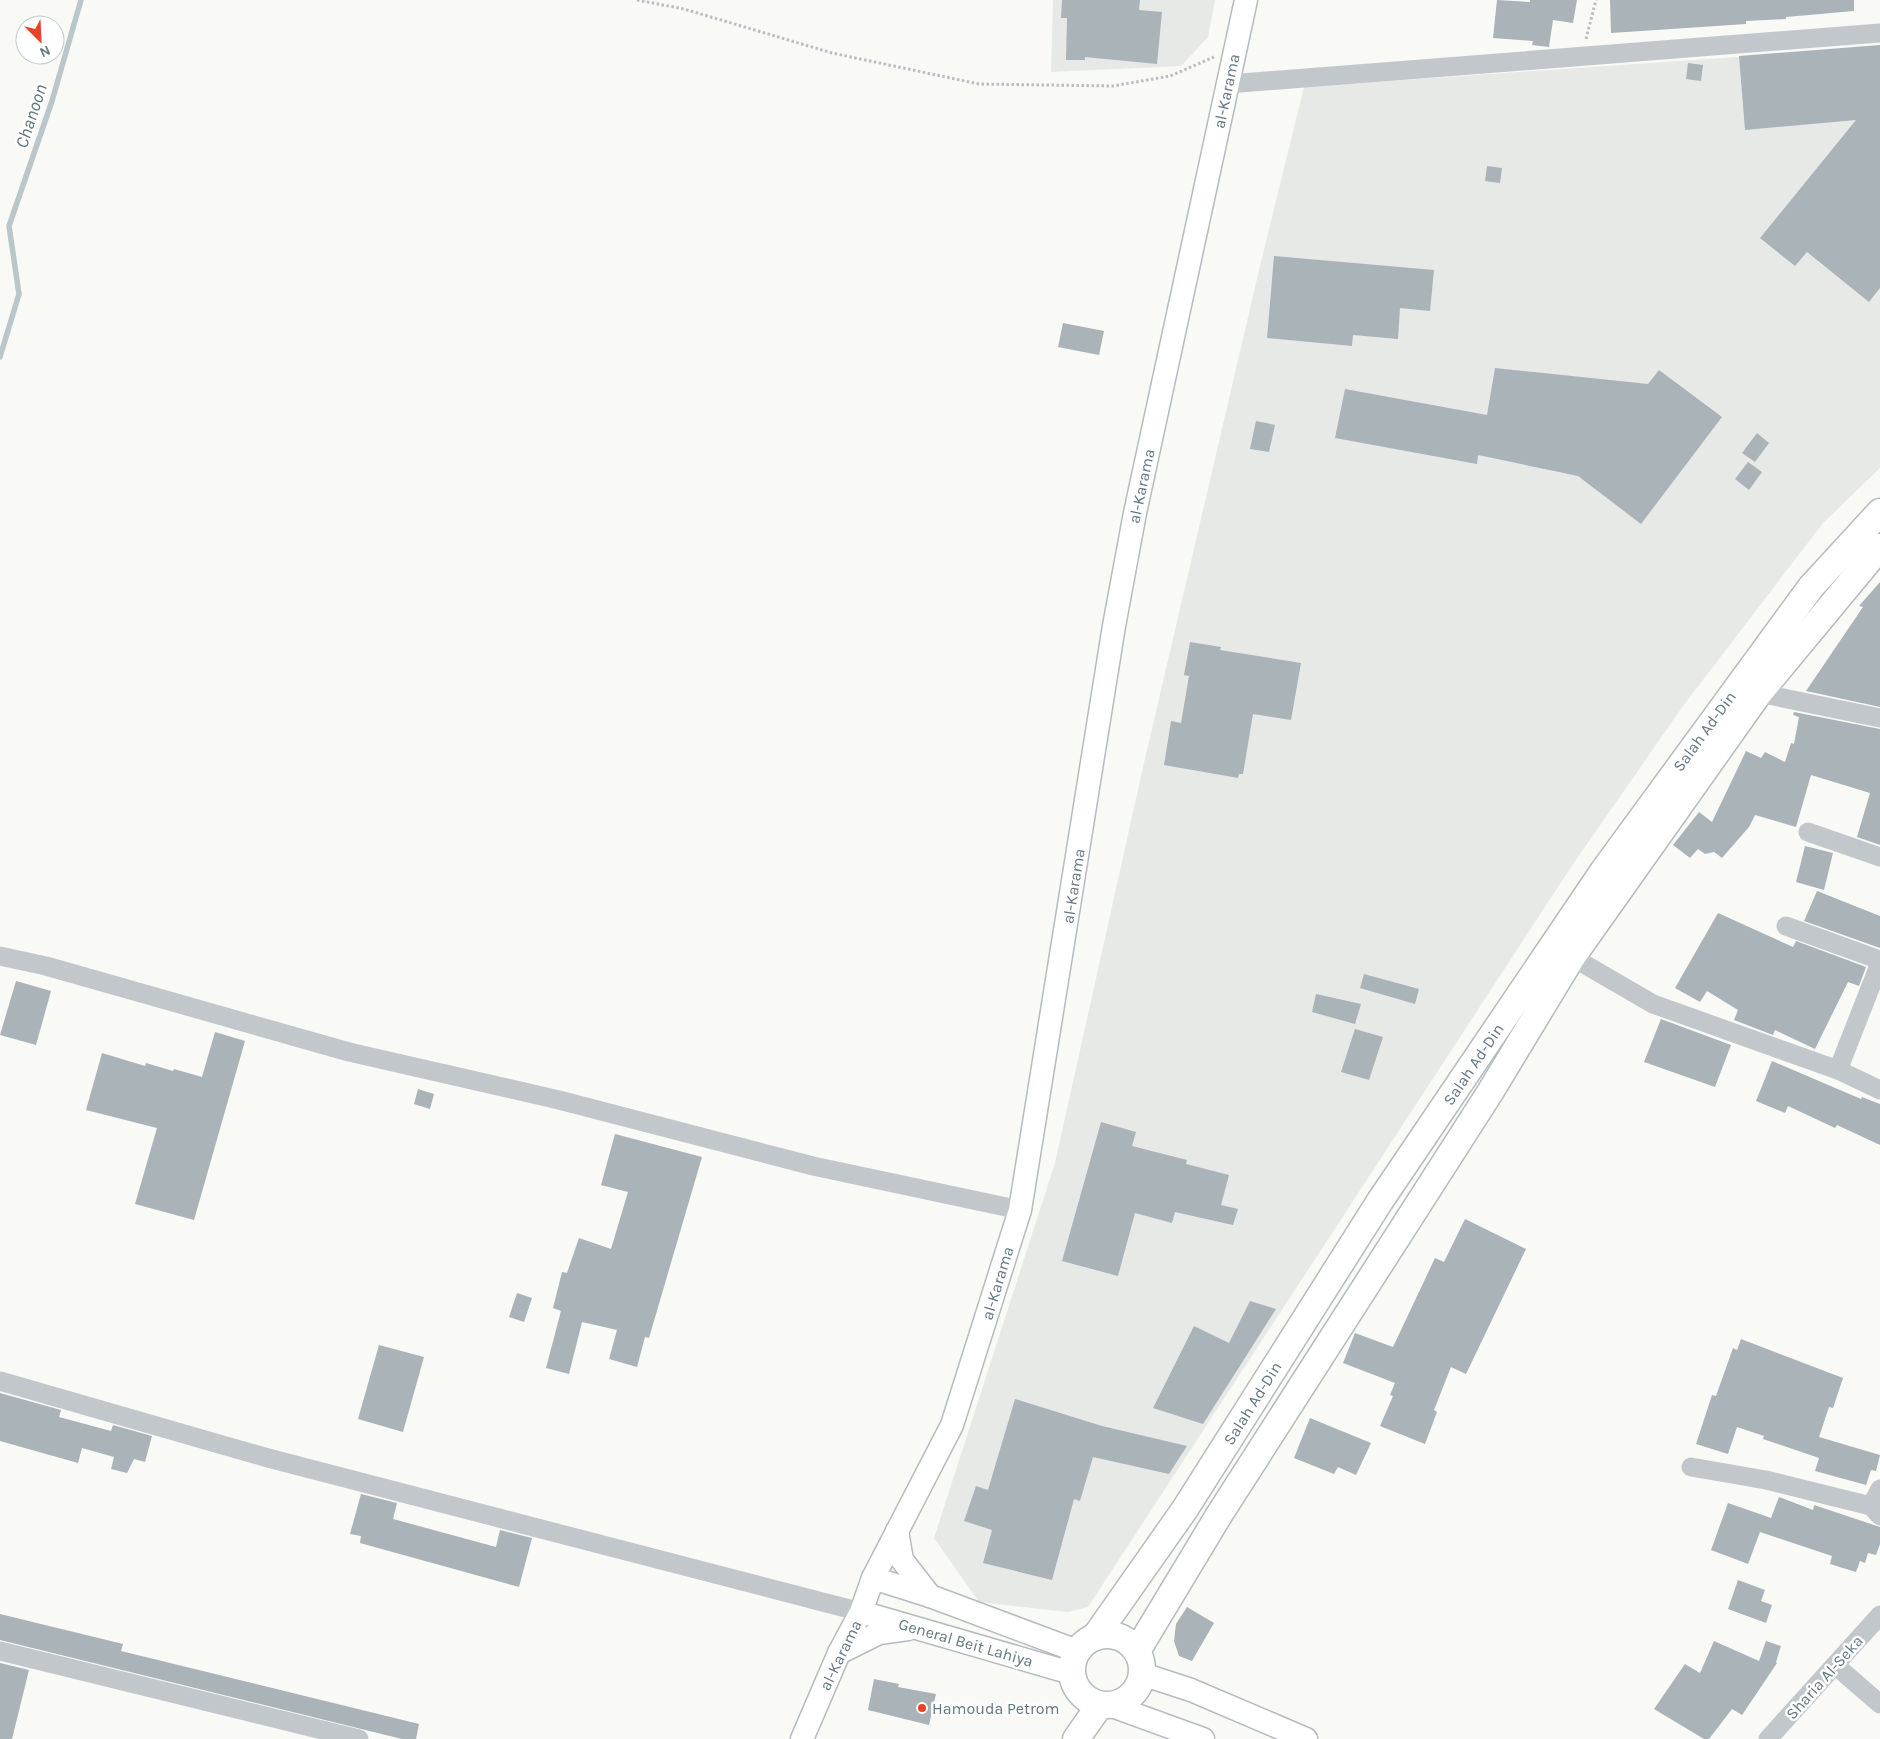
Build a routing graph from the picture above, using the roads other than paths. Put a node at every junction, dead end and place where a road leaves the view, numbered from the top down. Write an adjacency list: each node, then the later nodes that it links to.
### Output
1 (1246, 0): 3 (main road, al-Karama)
2 (1880, 33): 3 (street)
3 (1228, 84): 16 (main road, al-Karama)
4 (1880, 512): 29 (highway, Salah Ad-Din)
5 (1880, 547): 6 (highway, Salah Ad-Din)
6 (1758, 693): 7 (street); 12 (highway, Salah Ad-Din)
7 (1880, 718)
8 (1808, 832): 9 (street)
9 (1880, 857)
10 (1786, 926): 13 (street)
11 (0, 956): 16 (street)
12 (1572, 957): 14 (street); 30 (highway, Salah Ad-Din)
13 (1880, 962): 14 (street)
14 (1838, 1070): 15 (street)
15 (1880, 1090)
16 (1020, 1210): 21 (main road, al-Karama)
17 (0, 1381): 24 (street)
18 (1691, 1468): 20 (street)
19 (1880, 1489): 20 (street)
20 (1875, 1511)
21 (897, 1532): 22 (main road, al-Karama); 23 (main road)
22 (873, 1578): 23 (main road, General Beit Lahiya); 24 (main road, al-Karama)
23 (930, 1596): 29 (main road, General Beit Lahiya)
24 (861, 1612): 26 (main road, General Beit Lahiya); 28 (main road, al-Karama)
25 (1880, 1615): 31 (street, Sharia Al-Seka)
26 (918, 1628): 28 (main road); 29 (main road, General Beit Lahiya)
27 (0, 1651): 34 (street)
28 (839, 1653): 35 (main road, al-Karama)
29 (1081, 1654): 30 (highway); 33 (highway)
30 (1139, 1662): 33 (highway); 38 (main road)
31 (1835, 1665): 32 (street); 39 (street, Sharia Al-Seka)
32 (1880, 1704)
33 (1106, 1706): 36 (highway); 37 (main road)
34 (359, 1739)
35 (802, 1739)
36 (1076, 1739)
37 (1203, 1739)
38 (1306, 1739)
39 (1768, 1739)

